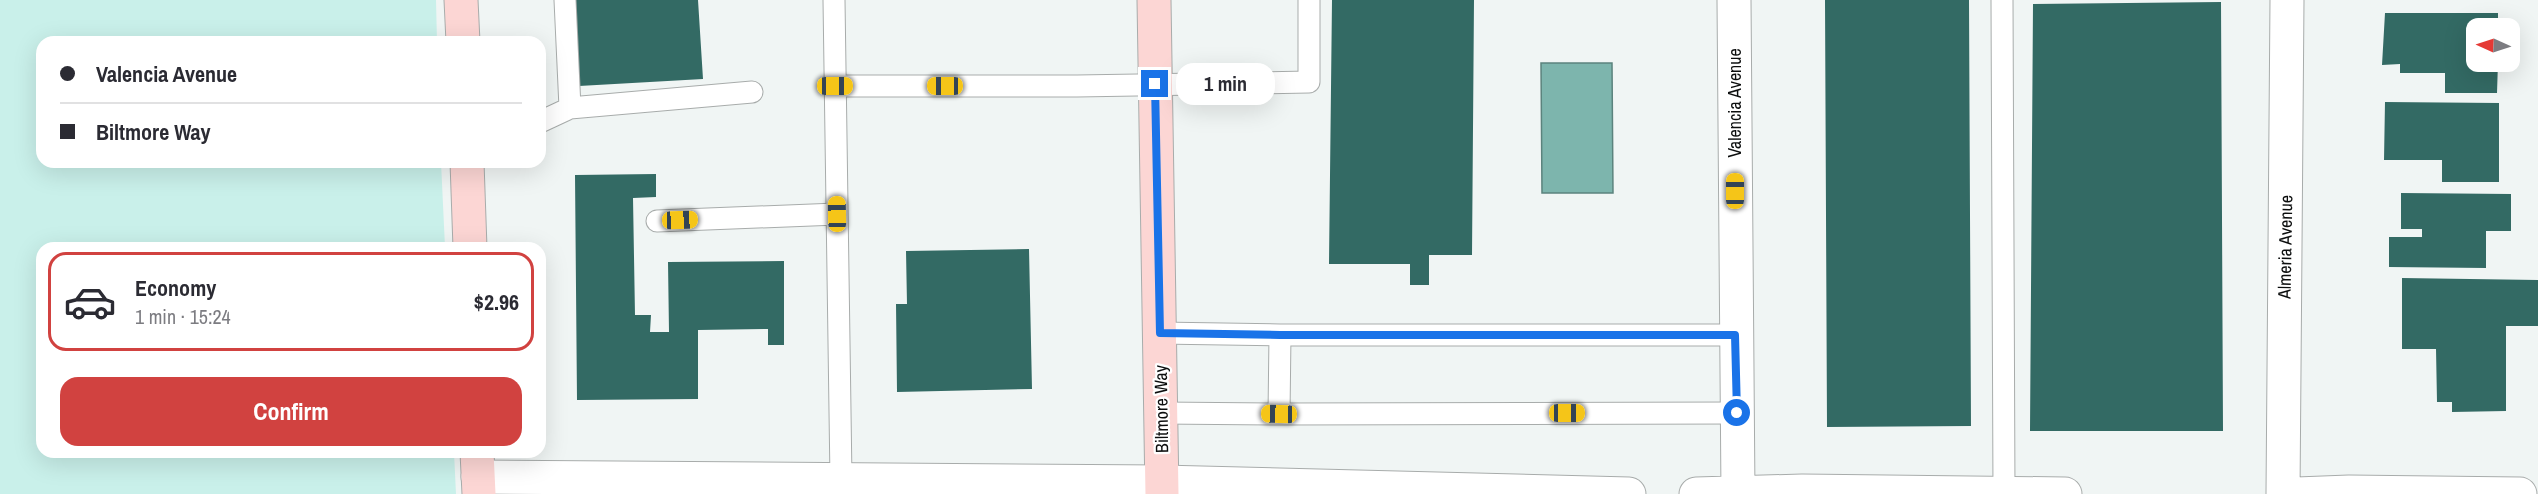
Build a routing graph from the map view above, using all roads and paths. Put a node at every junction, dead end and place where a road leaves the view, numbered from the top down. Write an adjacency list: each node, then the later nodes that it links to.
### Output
1 (461, 0): 9 (street)
2 (565, 0): 13 (lane)
3 (834, 0): 11 (lane)
4 (1154, 0): 10 (street, Biltmore Way)
5 (1309, 0): 10 (lane)
6 (1734, 0): 21 (street, Valencia Avenue)
7 (2002, 0): 33 (lane)
8 (2287, 0): 35 (street, Almeria Avenue)
9 (463, 36)
10 (1155, 84): 11 (lane); 19 (street, Biltmore Way)
11 (835, 86): 16 (lane)
12 (752, 92): 13 (lane)
13 (570, 108): 14 (lane)
14 (546, 119)
15 (467, 168): 18 (street)
16 (837, 214): 17 (lane); 26 (lane)
17 (657, 221)
18 (470, 242)
19 (1160, 333): 20 (lane); 22 (street, Biltmore Way)
20 (1280, 335): 21 (lane); 24 (lane)
21 (1735, 335): 23 (street, Valencia Avenue)
22 (1161, 413): 24 (lane); 27 (street, Biltmore Way)
23 (1737, 413): 24 (lane); 30 (street, Valencia Avenue)
24 (1279, 414)
25 (478, 474): 26 (street)
26 (860, 484): 27 (street)
27 (1162, 488): 28 (street)
28 (1469, 491): 29 (street)
29 (1564, 493): 31 (street)
30 (1738, 493): 32 (street); 33 (street)
31 (1629, 494)
32 (1696, 494)
33 (2004, 494): 34 (street)
34 (2065, 494)
35 (2283, 494)
36 (2297, 494): 37 (street)
37 (2520, 494)

